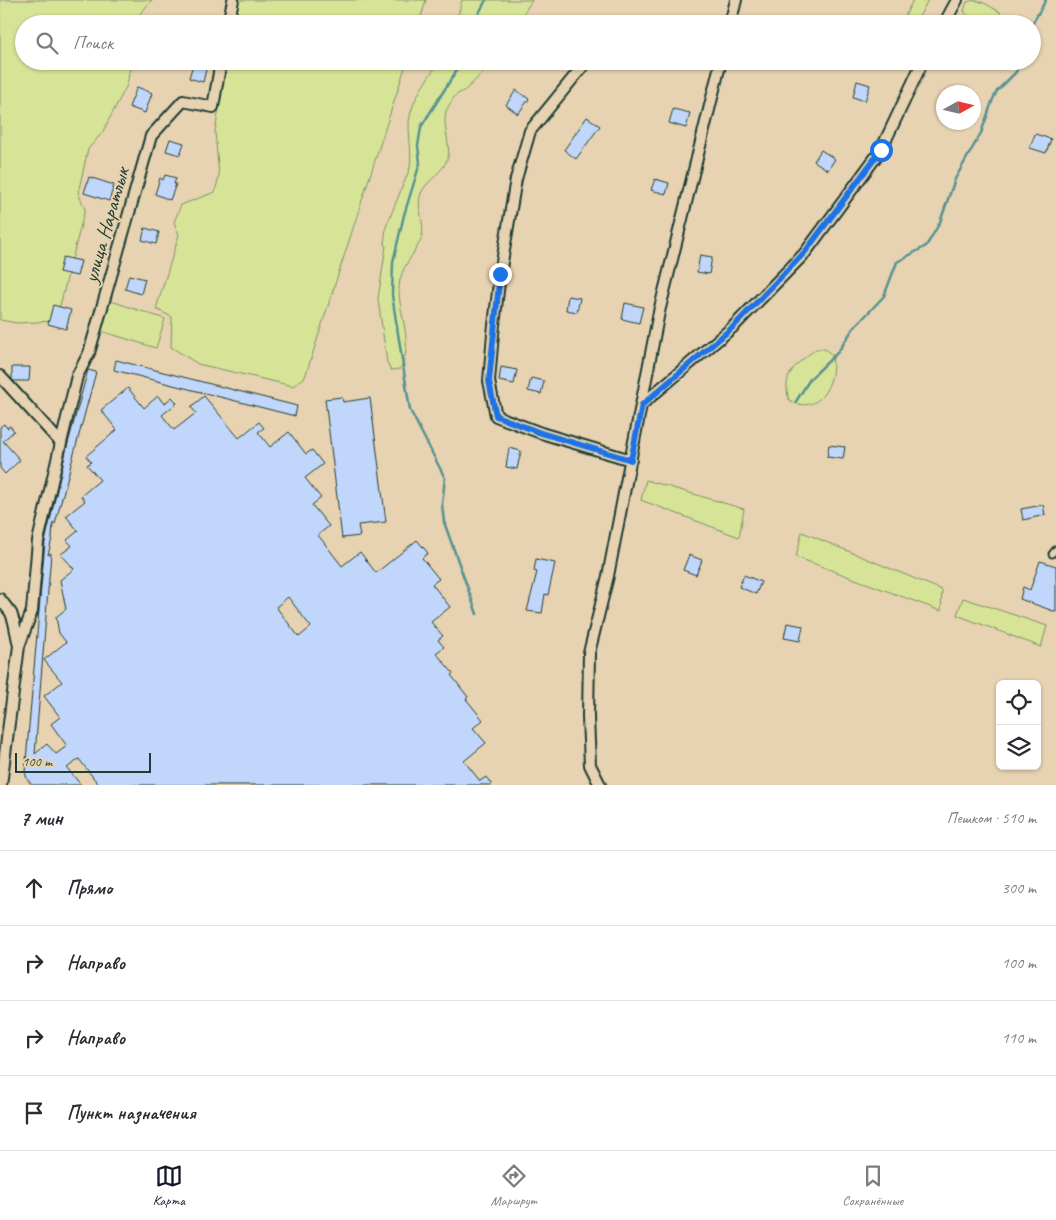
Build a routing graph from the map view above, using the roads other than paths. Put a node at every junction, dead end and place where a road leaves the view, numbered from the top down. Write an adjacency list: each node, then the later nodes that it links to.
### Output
1 (233, 0): 4 (street)
2 (736, 0): 5 (street)
3 (957, 0): 6 (street)
4 (230, 15)
5 (732, 15)
6 (949, 15)
7 (220, 70): 13 (street, улица Наратлык)
8 (580, 70): 14 (street)
9 (719, 70): 12 (street)
10 (919, 70): 12 (street)
11 (0, 376): 13 (street)
12 (642, 405): 14 (street)
13 (61, 443): 16 (street, улица Наратлык)
14 (631, 460): 18 (street)
15 (0, 599): 16 (street)
16 (18, 646): 17 (street)
17 (1, 785)
18 (600, 785)

